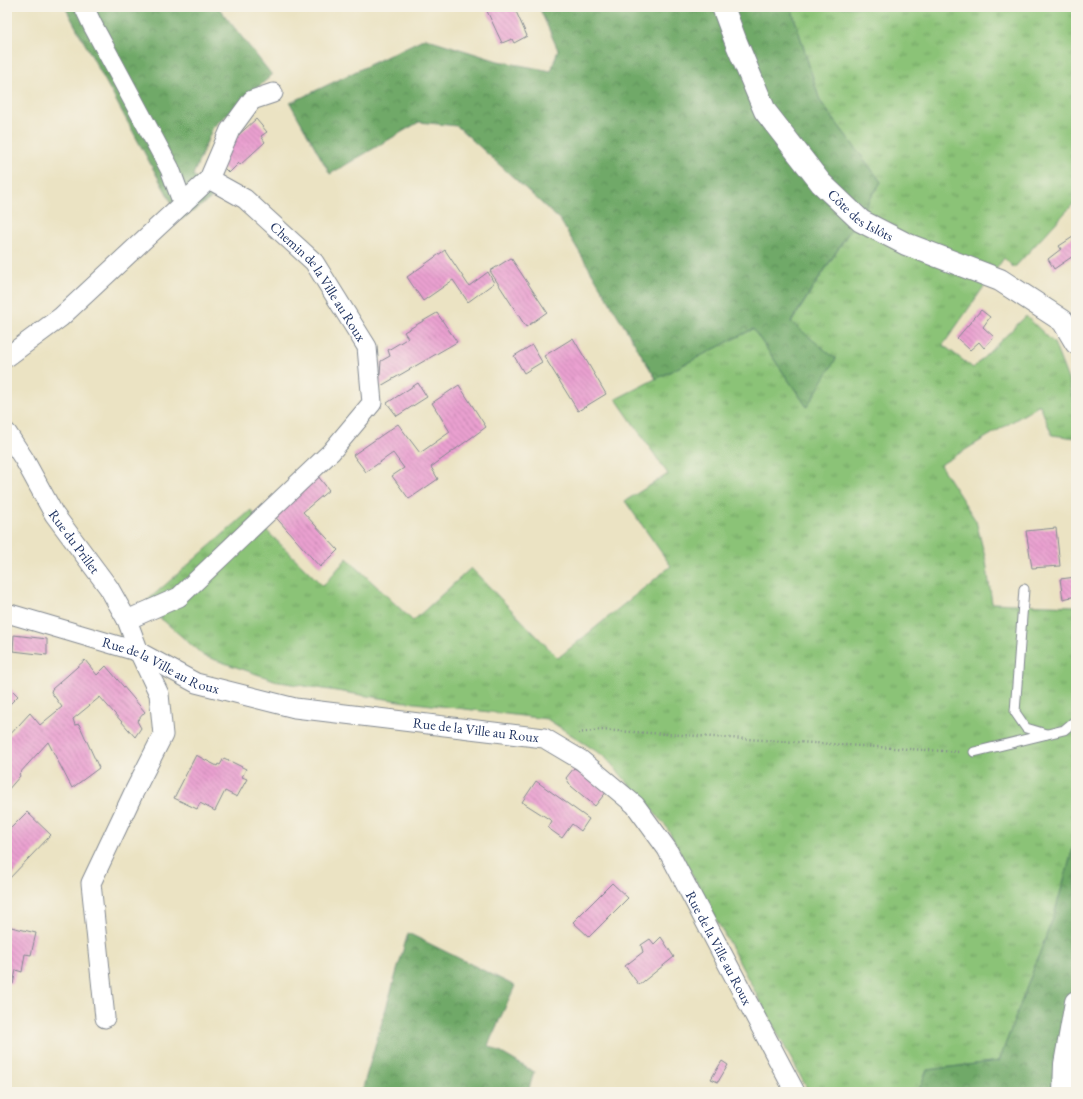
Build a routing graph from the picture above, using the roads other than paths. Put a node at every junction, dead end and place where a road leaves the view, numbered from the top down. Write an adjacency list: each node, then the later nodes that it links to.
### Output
1 (84, 7): 5 (street)
2 (723, 7): 6 (street, Côte des Islôts)
3 (273, 93): 4 (street)
4 (209, 179): 5 (street); 11 (street, Chemin de la Ville au Roux)
5 (183, 204): 7 (street)
6 (1076, 343)
7 (7, 357)
8 (7, 433): 11 (street, Rue du Prillet)
9 (1024, 589): 14 (lane)
10 (7, 613): 12 (street, Rue de la Ville au Roux)
11 (127, 620): 12 (street, Rue du Prillet)
12 (139, 652): 17 (street, Rue du Prillet); 18 (street, Rue de la Ville au Roux)
13 (1076, 720): 14 (lane)
14 (1046, 734): 15 (lane)
15 (974, 752)
16 (1076, 1002): 19 (street)
17 (106, 1018)
18 (795, 1092)
19 (1064, 1092)

